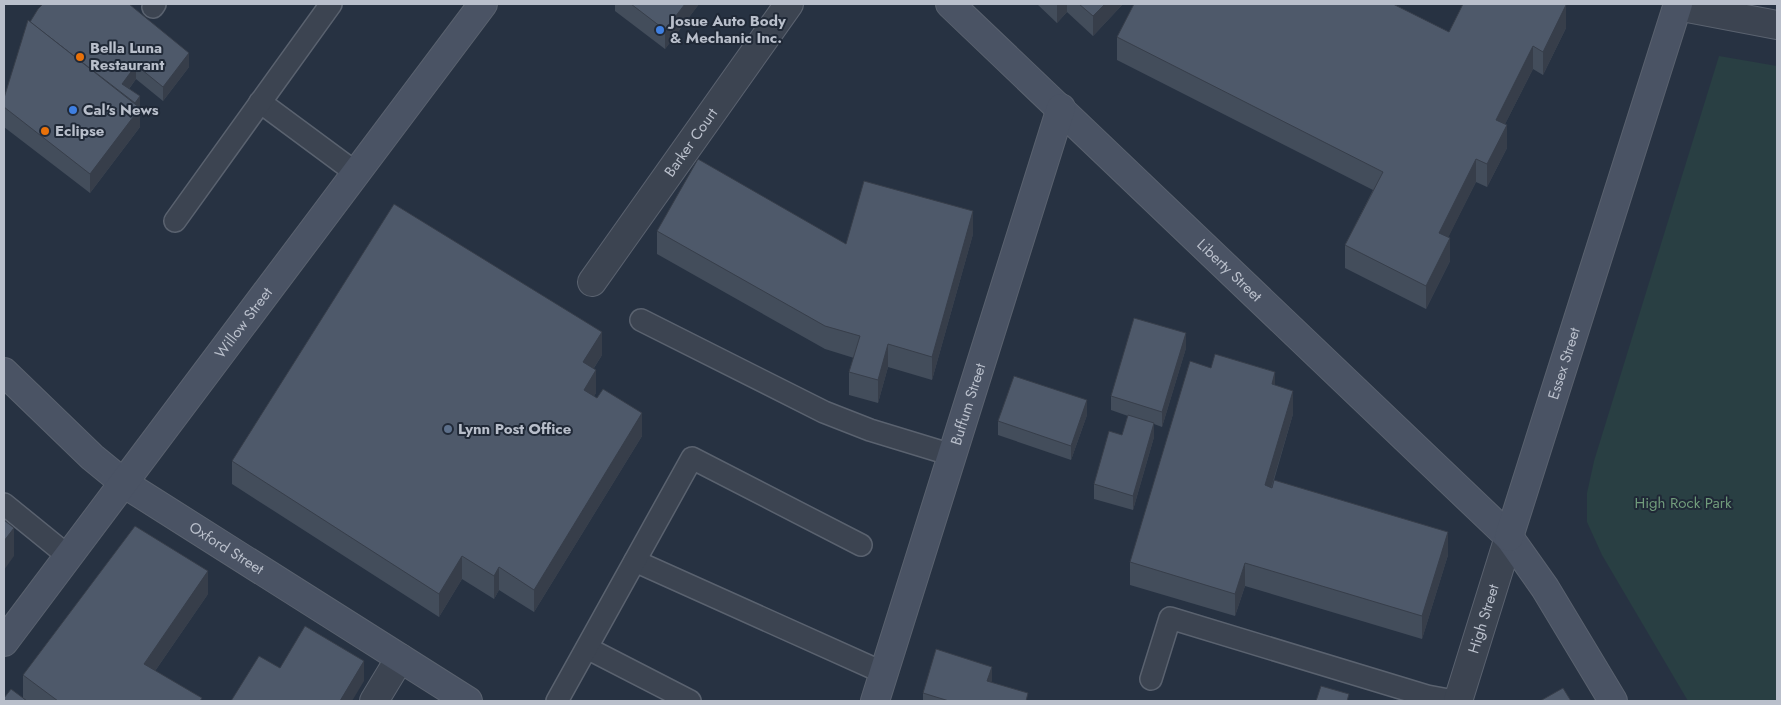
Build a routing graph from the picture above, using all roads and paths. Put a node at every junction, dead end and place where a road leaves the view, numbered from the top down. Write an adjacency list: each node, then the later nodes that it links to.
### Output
1 (331, 4): 7 (lane)
2 (483, 4): 9 (main road, Willow Street)
3 (790, 4): 11 (street, Barker Court)
4 (950, 4): 8 (main road, Liberty Street)
5 (1678, 5): 6 (street); 17 (main road, Essex Street)
6 (1777, 25)
7 (260, 102): 9 (lane); 10 (lane)
8 (1061, 108): 14 (main road, Buffum Street); 17 (main road, Liberty Street)
9 (356, 173): 15 (main road, Willow Street)
10 (174, 221)
11 (592, 282)
12 (641, 320): 14 (lane)
13 (4, 372): 15 (main road, Oxford Street)
14 (952, 455): 24 (main road, Buffum Street)
15 (125, 484): 19 (main road, Willow Street); 23 (main road, Oxford Street)
16 (4, 504): 19 (lane)
17 (1509, 537): 32 (street, High Street); 33 (main road)
18 (861, 545): 20 (lane)
19 (68, 556): 21 (main road, Willow Street)
20 (635, 561): 22 (lane); 24 (lane)
21 (4, 642)
22 (586, 648): 28 (lane); 29 (lane)
23 (400, 658): 26 (street); 27 (main road, Oxford Street)
24 (884, 673): 30 (main road, Buffum Street)
25 (1151, 679): 31 (lane)
26 (374, 701)
27 (468, 701)
28 (557, 701)
29 (690, 701)
30 (875, 701)
31 (1454, 701)
32 (1458, 701)
33 (1613, 701)

